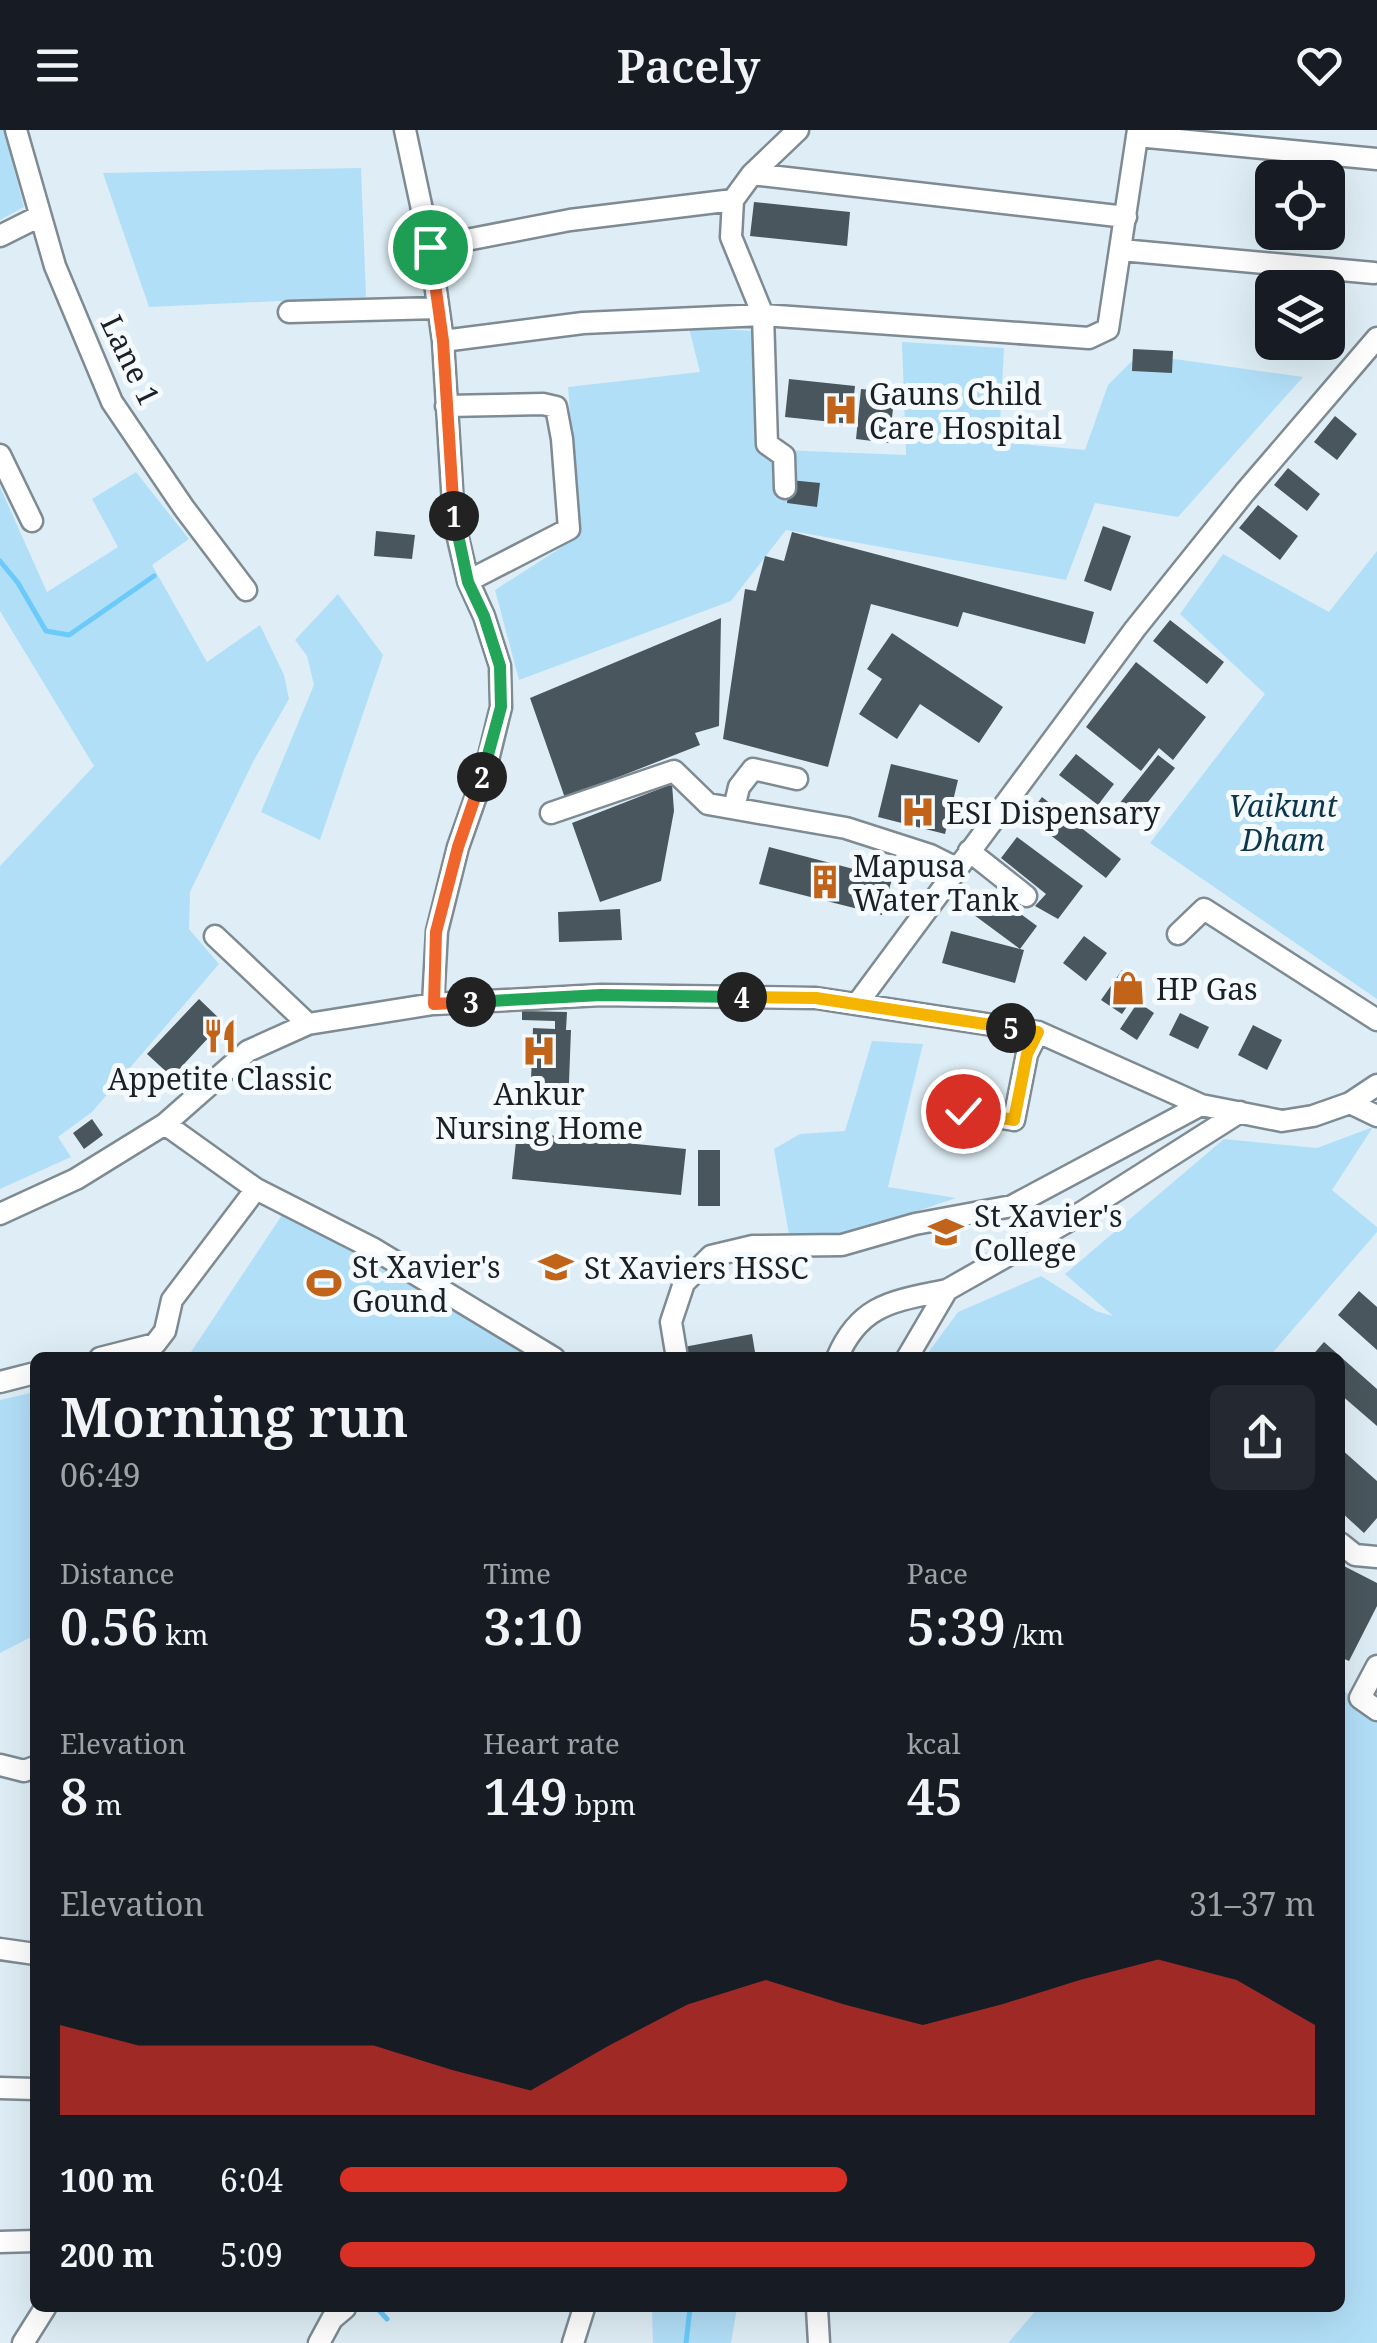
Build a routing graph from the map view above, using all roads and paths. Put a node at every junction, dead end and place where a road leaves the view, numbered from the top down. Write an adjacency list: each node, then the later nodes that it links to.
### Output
1 (16, 130): 8 (street, Lane 1)
2 (405, 130): 11 (street)
3 (798, 130): 6 (street)
4 (1138, 133): 5 (street); 9 (street)
5 (1377, 159)
6 (752, 174): 7 (street); 9 (street)
7 (734, 200): 11 (street); 16 (street)
8 (40, 216): 10 (street); 24 (street, Lane 1)
9 (1126, 216): 12 (street)
10 (0, 236)
11 (430, 247): 14 (street)
12 (1121, 250): 13 (street); 16 (street)
13 (1374, 273)
14 (438, 308): 15 (street); 18 (street)
15 (289, 312)
16 (763, 315): 18 (street); 21 (street)
17 (1377, 338): 28 (street)
18 (443, 341): 19 (street)
19 (446, 406): 23 (street); 23 (street)
20 (0, 455): 22 (street)
21 (785, 488)
22 (32, 521)
23 (468, 582): 33 (street)
24 (246, 590)
25 (797, 779): 26 (street)
26 (734, 808): 27 (street); 29 (street)
27 (550, 814)
28 (969, 851): 29 (street); 30 (street)
29 (956, 868): 34 (street)
30 (1026, 896)
31 (1178, 934): 35 (street)
32 (216, 936): 36 (street)
33 (434, 1004): 34 (street); 36 (street)
34 (857, 1004): 37 (street)
35 (1377, 1020)
36 (308, 1024): 44 (street)
37 (1038, 1032): 39 (street); 41 (street)
38 (1377, 1085): 40 (street)
39 (1201, 1104): 42 (street); 50 (street)
40 (1350, 1104): 42 (street); 43 (street)
41 (963, 1111)
42 (1240, 1112): 47 (street)
43 (1377, 1116)
44 (165, 1124): 45 (street); 46 (street)
45 (256, 1189): 48 (street); 49 (street)
46 (0, 1214)
47 (947, 1290): 51 (street); 52 (street)
48 (124, 1352)
49 (544, 1352)
50 (676, 1352)
51 (840, 1352)
52 (911, 1352)
53 (30, 1374): 54 (street)
54 (0, 1382)
55 (1345, 1547): 56 (street)
56 (1377, 1556)
57 (1377, 1666): 58 (street)
58 (1377, 1710)
59 (0, 1765): 60 (street)
60 (30, 1769)
61 (0, 1949): 62 (street)
62 (30, 1953)
63 (0, 2088): 64 (street)
64 (30, 2089)
65 (30, 2241): 66 (street)
66 (0, 2242)
67 (42, 2312): 71 (street)
68 (340, 2312): 72 (street)
69 (583, 2312): 73 (street)
70 (817, 2312): 74 (street)
71 (23, 2343)
72 (319, 2343)
73 (573, 2343)
74 (819, 2343)

